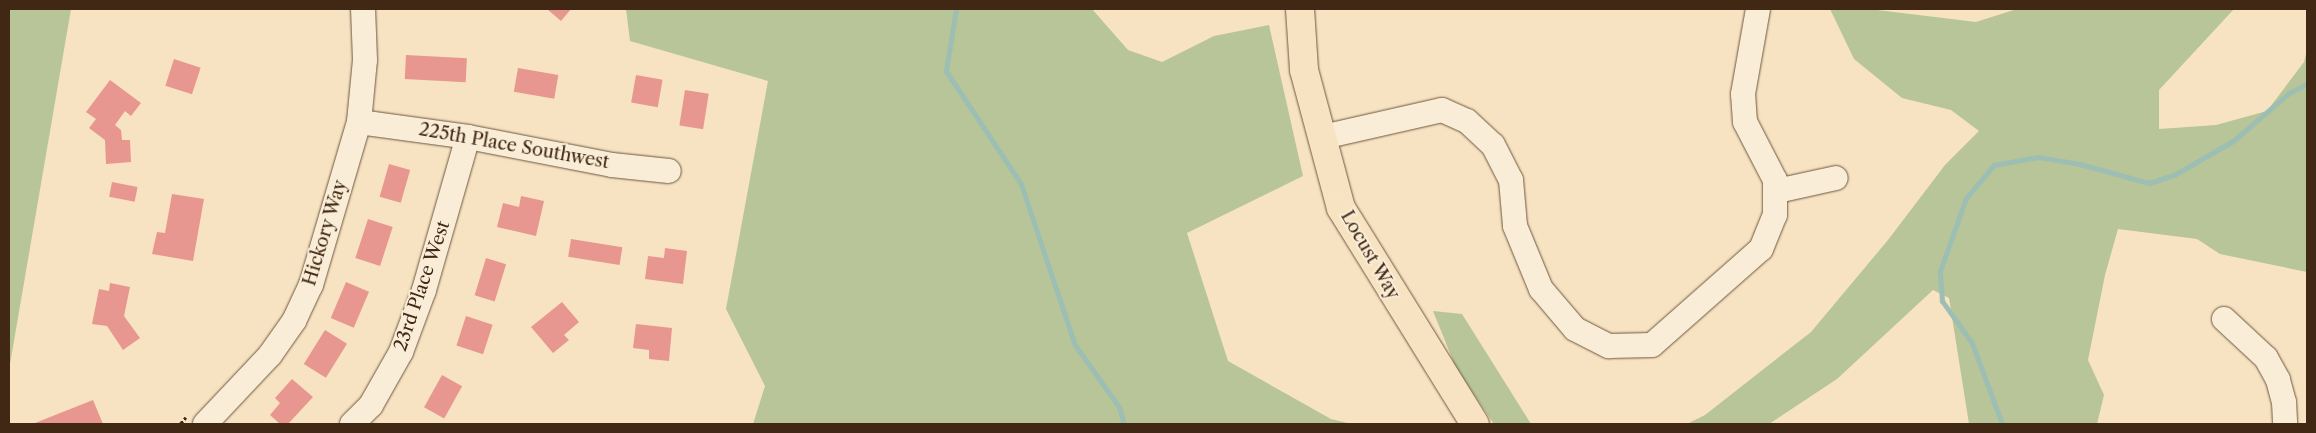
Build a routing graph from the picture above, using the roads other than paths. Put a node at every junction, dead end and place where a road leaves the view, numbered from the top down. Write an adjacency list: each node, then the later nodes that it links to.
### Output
1 (363, 9): 4 (street, Hickory Way)
2 (1300, 9): 6 (main road, Locust Way)
3 (1758, 9): 9 (street)
4 (359, 122): 5 (street, 225th Place Southwest); 11 (street, Hickory Way)
5 (468, 137): 7 (street, 225th Place Southwest); 12 (street, 23rd Place West)
6 (1323, 137): 9 (street); 13 (main road, Locust Way)
7 (669, 171)
8 (1836, 178): 9 (street)
9 (1777, 191)
10 (2224, 319): 14 (street)
11 (199, 417)
12 (352, 424)
13 (1475, 424)
14 (2285, 424)

